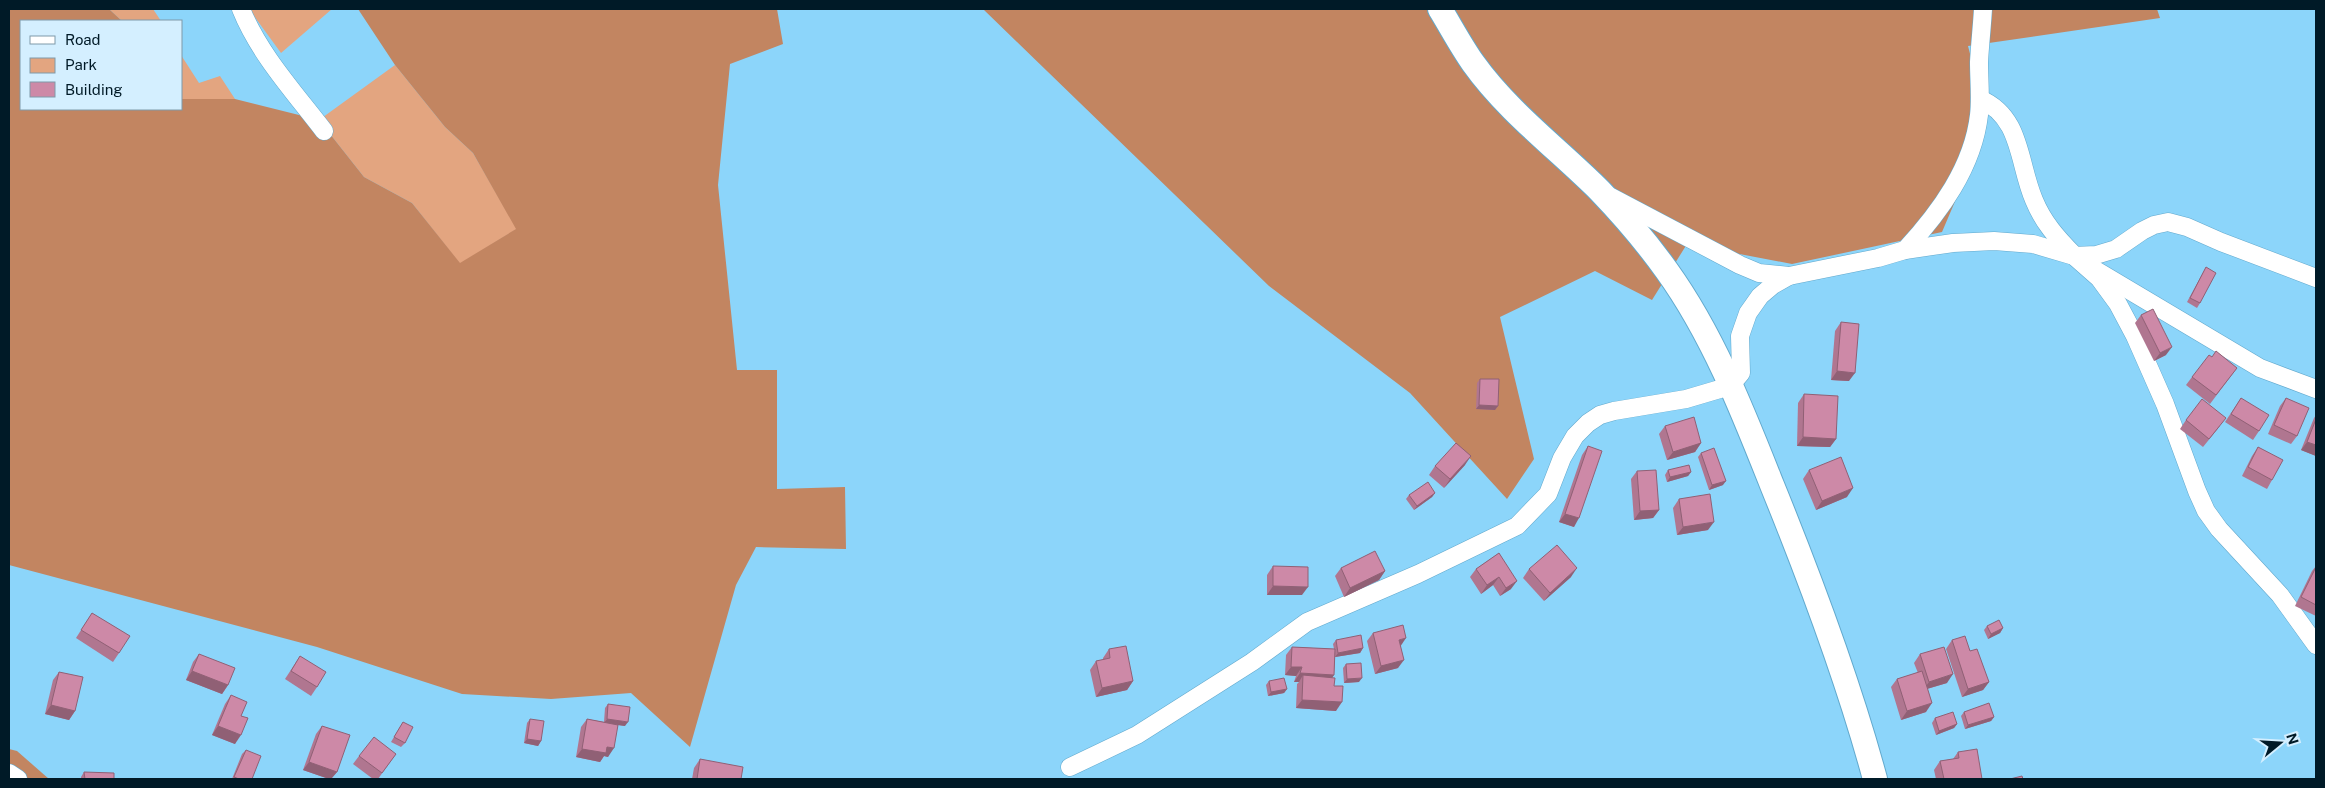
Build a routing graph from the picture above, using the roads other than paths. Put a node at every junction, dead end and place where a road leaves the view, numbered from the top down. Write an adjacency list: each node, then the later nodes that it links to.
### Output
1 (241, 9): 5 (street)
2 (1440, 9): 6 (street)
3 (1983, 9): 4 (street)
4 (1980, 100): 7 (street); 8 (street)
5 (324, 131)
6 (1600, 191): 9 (street); 11 (street)
7 (1905, 250): 8 (street); 9 (street)
8 (2074, 256): 10 (street); 12 (street); 13 (street)
9 (1789, 276): 11 (street)
10 (2316, 278)
11 (1730, 386): 14 (street); 17 (street)
12 (2316, 389)
13 (2316, 645)
14 (1070, 768)
15 (9, 773): 16 (street)
16 (18, 779)
17 (1875, 779)

